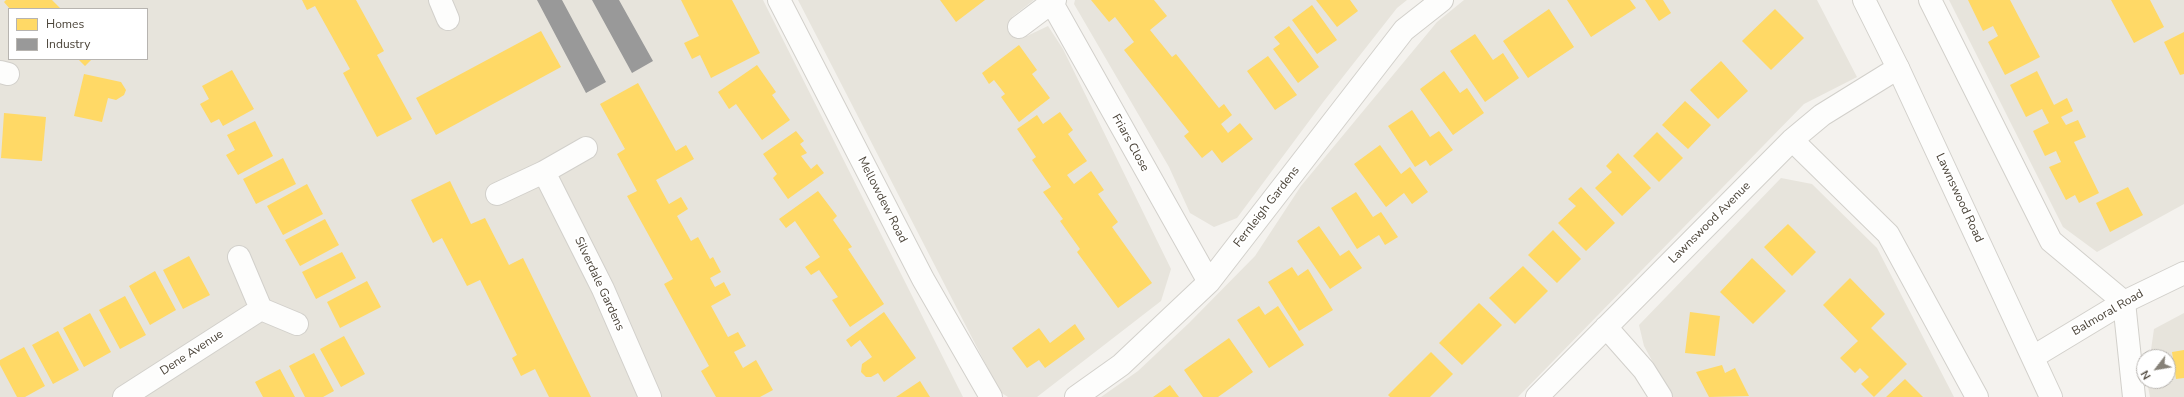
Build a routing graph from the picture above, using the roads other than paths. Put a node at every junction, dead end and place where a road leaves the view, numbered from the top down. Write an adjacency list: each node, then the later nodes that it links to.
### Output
1 (779, 0): 22 (street, Mellowdew Road)
2 (1442, 0): 14 (street, Fernleigh Gardens)
3 (1864, 0): 7 (street, Lawnswood Road)
4 (1930, 0): 15 (street)
5 (1054, 2): 6 (street, Friars Close); 14 (street, Friars Close)
6 (1018, 27)
7 (1898, 68): 8 (street, Lawnswood Avenue); 19 (street, Lawnswood Road)
8 (1792, 140): 18 (street, Lawnswood Avenue); 26 (street)
9 (586, 148): 10 (street)
10 (544, 172): 11 (street); 21 (street, Silverdale Gardens)
11 (497, 194)
12 (239, 256): 16 (street)
13 (2184, 273): 15 (street, Balmoral Road)
14 (1209, 282): 23 (street, Fernleigh Gardens)
15 (2124, 302): 19 (street, Balmoral Road); 28 (street)
16 (261, 309): 17 (street); 20 (street, Dene Avenue)
17 (298, 324)
18 (1606, 327): 24 (street, Lawnswood Avenue); 25 (street)
19 (2033, 357): 27 (street, Lawnswood Road)
20 (124, 397)
21 (650, 397)
22 (992, 397)
23 (1076, 397)
24 (1537, 397)
25 (1661, 397)
26 (1977, 397)
27 (2051, 397)
28 (2134, 397)

